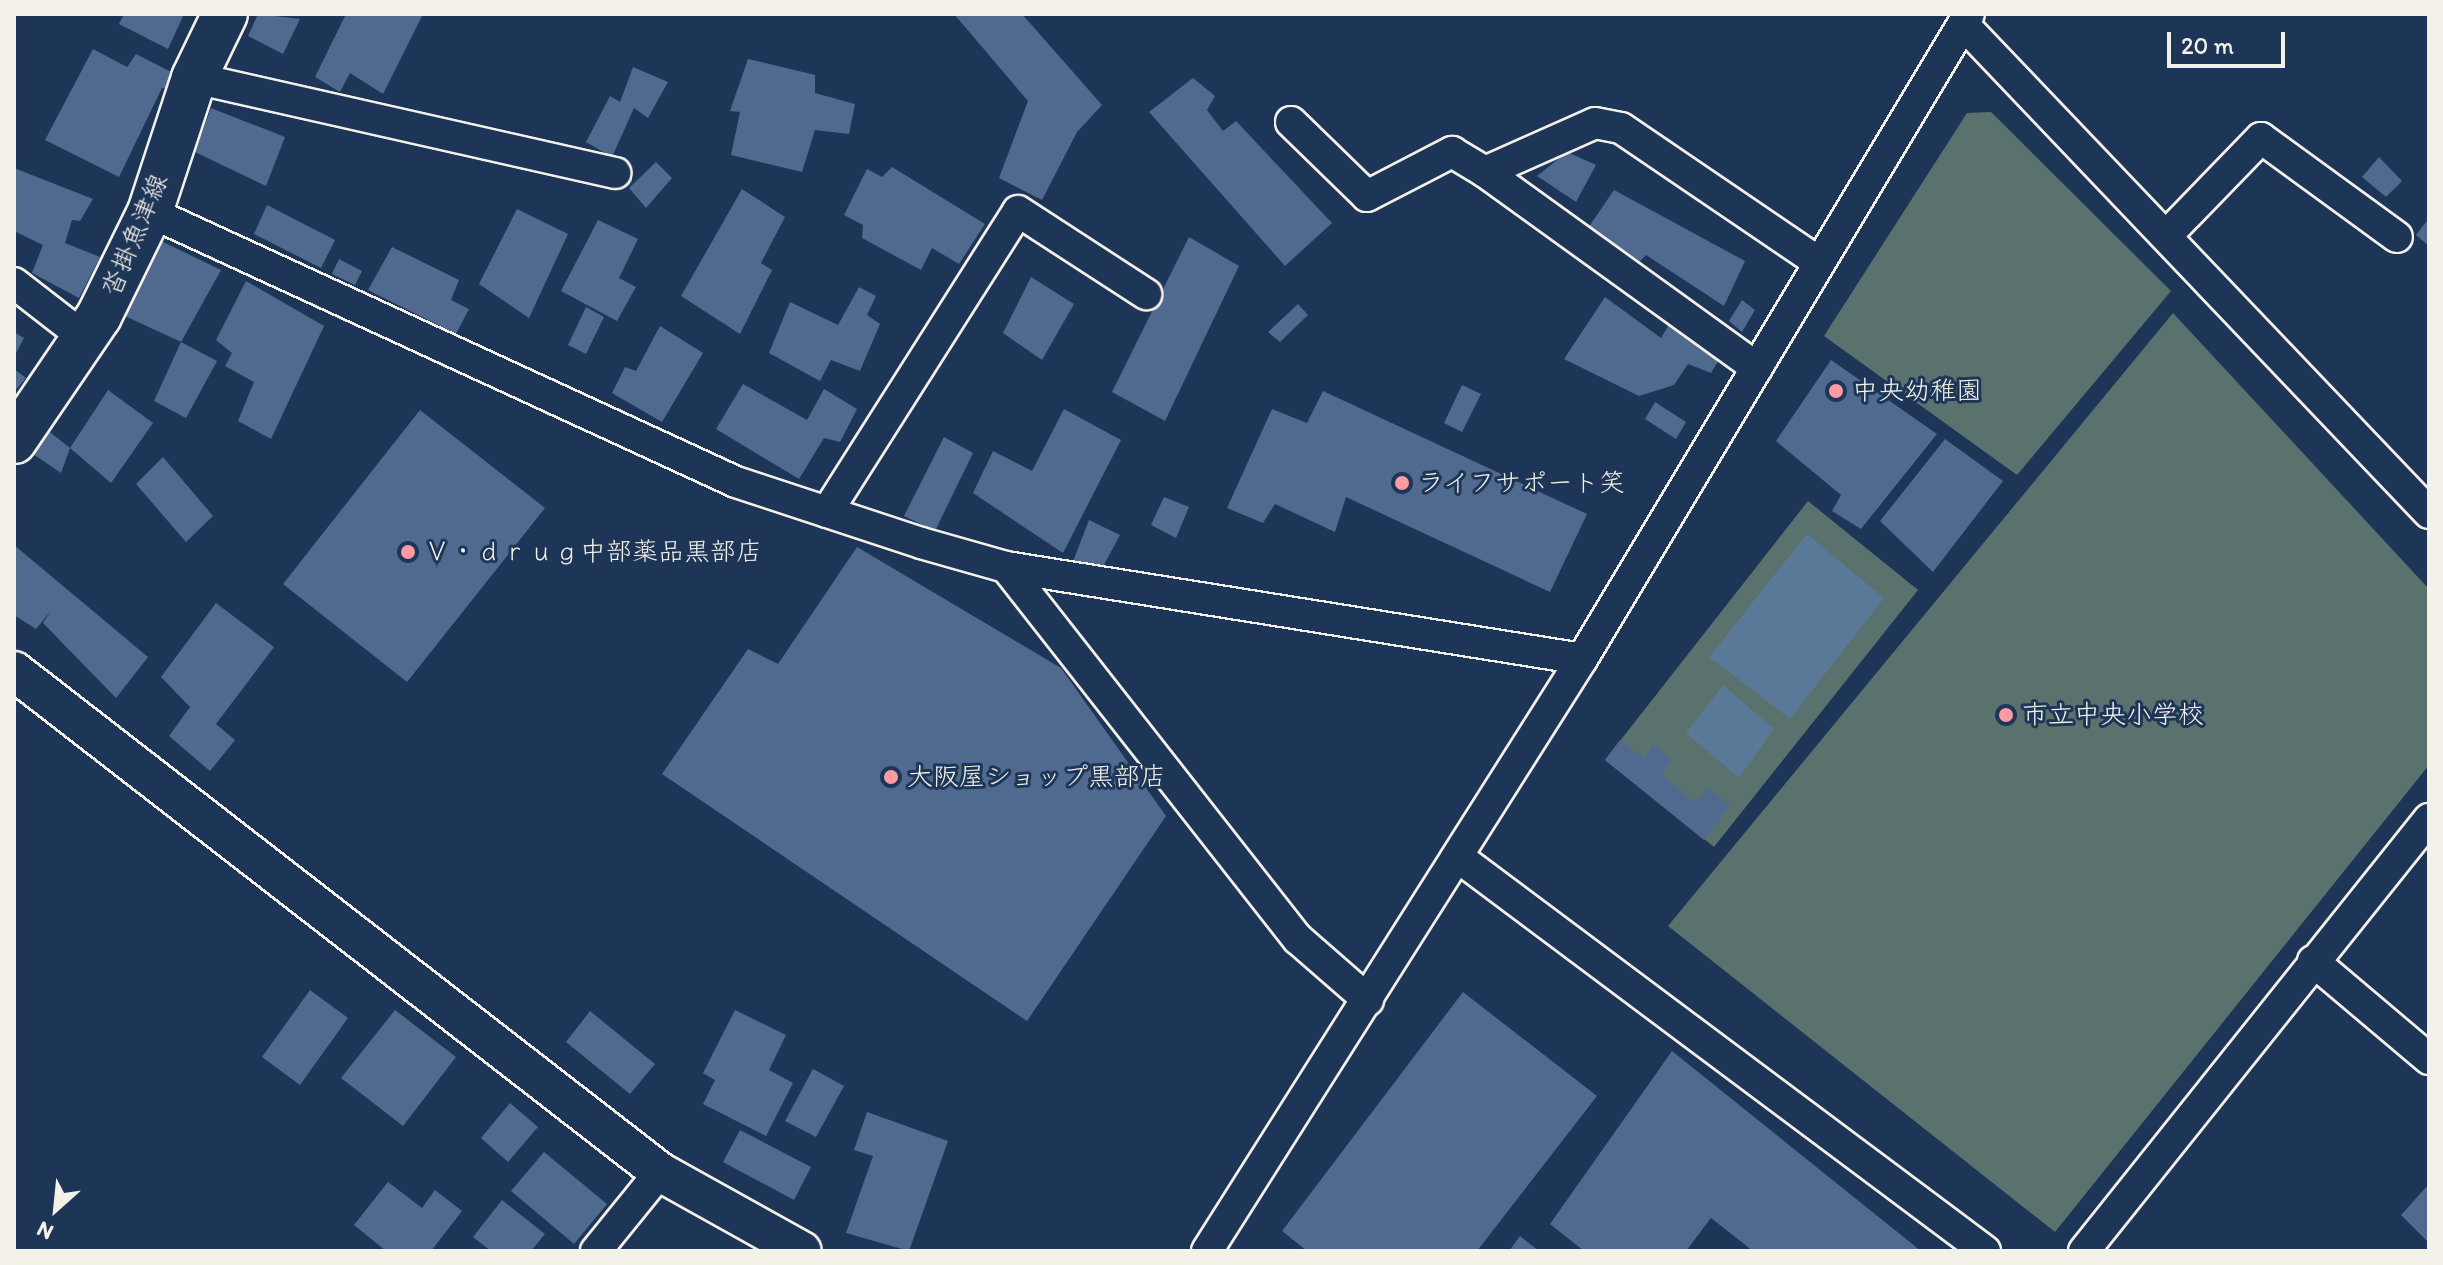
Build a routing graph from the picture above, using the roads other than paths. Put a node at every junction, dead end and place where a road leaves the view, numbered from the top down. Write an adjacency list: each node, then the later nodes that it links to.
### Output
1 (225, 14): 3 (main road, 沓掛魚津線)
2 (1966, 19): 8 (street); 10 (street)
3 (194, 78): 6 (street); 7 (main road, 沓掛魚津線)
4 (1291, 122): 5 (street)
5 (1485, 172): 10 (street); 14 (street)
6 (615, 173)
7 (150, 212): 13 (main road, 沓掛魚津線); 16 (street)
8 (2167, 235): 9 (street); 17 (street)
9 (2397, 237)
10 (1820, 263): 14 (street)
11 (14, 283): 13 (street)
12 (1146, 294): 16 (street)
13 (85, 338): 15 (main road, 沓掛魚津線)
14 (1757, 368): 19 (street)
15 (14, 441)
16 (827, 512): 18 (street)
17 (2429, 513)
18 (1006, 567): 19 (street); 24 (street)
19 (1582, 659): 22 (street)
20 (14, 671): 26 (street)
21 (2429, 819): 23 (street)
22 (1458, 857): 24 (street); 30 (street)
23 (2313, 961): 25 (street); 31 (street)
24 (1368, 1000): 29 (street)
25 (2429, 1059)
26 (660, 1172): 27 (street); 28 (street)
27 (596, 1251)
28 (802, 1251)
29 (1207, 1251)
30 (1985, 1251)
31 (2084, 1251)

